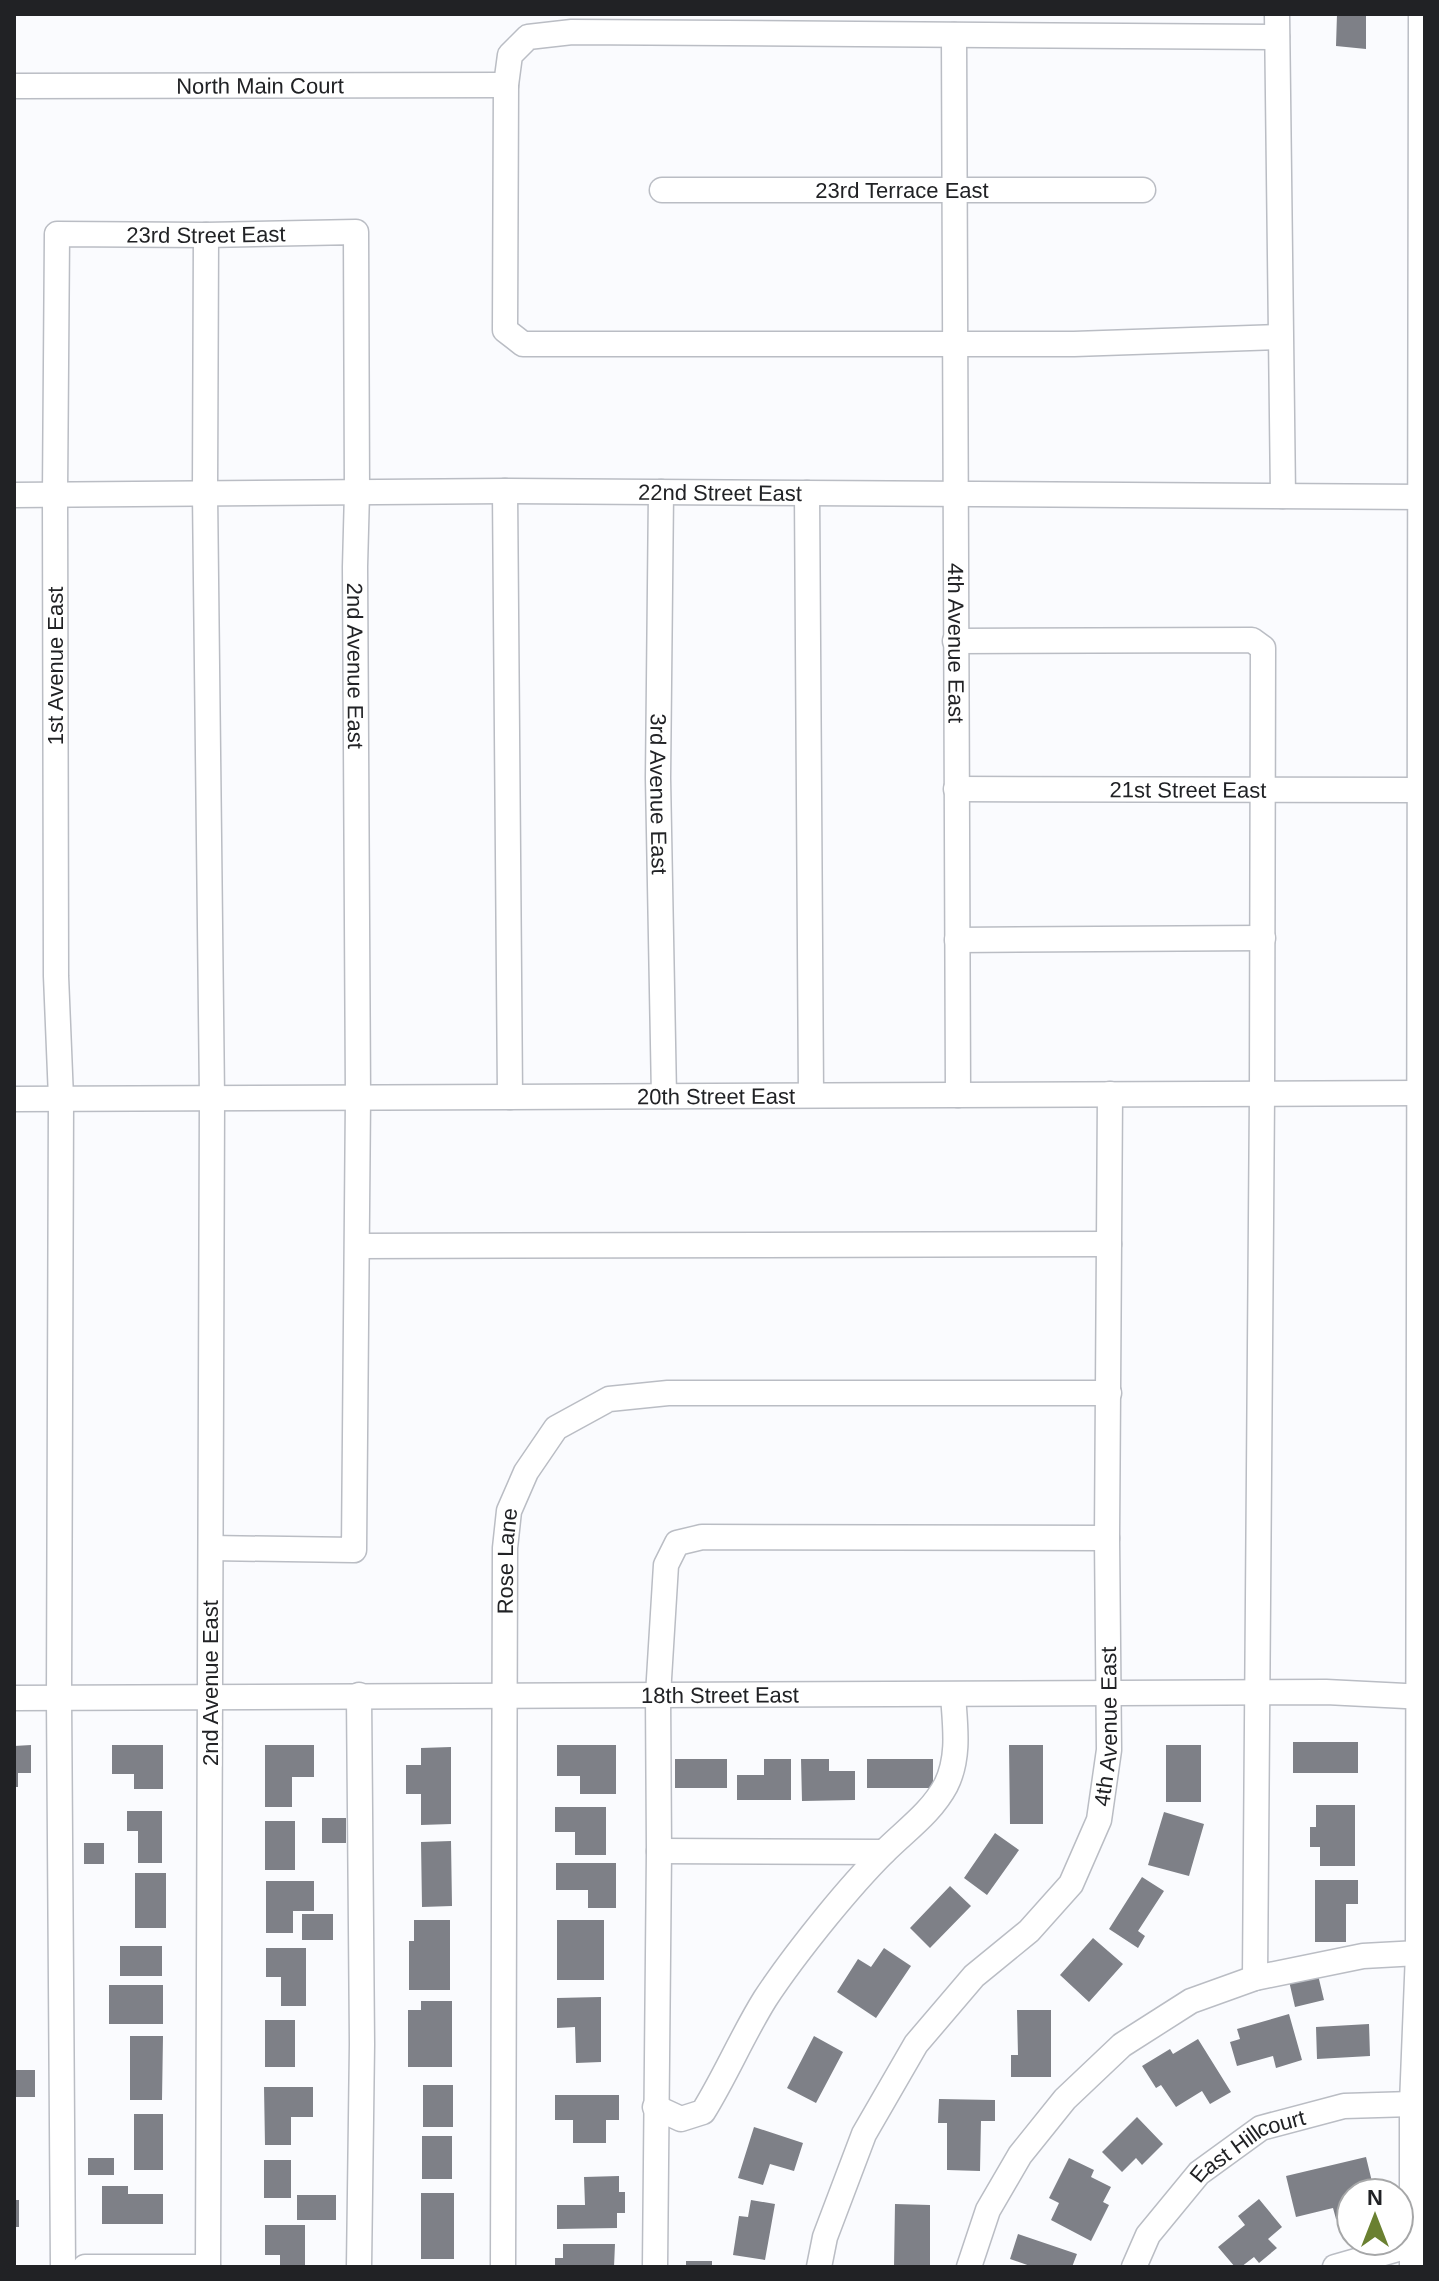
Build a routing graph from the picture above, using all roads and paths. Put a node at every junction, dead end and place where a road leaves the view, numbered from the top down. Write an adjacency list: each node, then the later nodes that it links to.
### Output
1 (1421, 14): 23 (street)
2 (1277, 25): 3 (street); 12 (street)
3 (954, 35): 4 (street); 6 (street, 4th Avenue East)
4 (506, 85): 5 (street, North Main Court); 13 (street)
5 (14, 86)
6 (954, 189): 7 (street, 23rd Terrace East); 8 (street, 23rd Terrace East); 13 (street, 4th Avenue East)
7 (662, 190)
8 (1143, 190)
9 (356, 232): 11 (street, 23rd Street East); 15 (street, 2nd Avenue East)
10 (57, 234): 11 (street, 23rd Street East); 19 (street, 1st Avenue East)
11 (206, 235): 17 (street, 2nd Avenue East)
12 (1280, 337): 13 (street); 22 (street)
13 (954, 344): 20 (street, 4th Avenue East)
14 (505, 491): 15 (street, 22nd Street East); 16 (street, 22nd Street East); 37 (street)
15 (357, 492): 17 (street, 22nd Street East); 36 (street, 2nd Avenue East)
16 (661, 492): 18 (street, 22nd Street East); 35 (street, 3rd Avenue East)
17 (205, 493): 19 (street, 22nd Street East); 39 (street, 2nd Avenue East)
18 (807, 493): 20 (street, 22nd Street East); 33 (street)
19 (55, 494): 21 (street, 22nd Street East); 38 (street, 1st Avenue East)
20 (954, 494): 22 (street, 22nd Street East); 24 (street, 4th Avenue East)
21 (14, 495)
22 (1283, 496): 23 (street, 22nd Street East)
23 (1423, 497): 27 (street)
24 (955, 641): 25 (street, 4th Avenue East); 26 (street)
25 (956, 789): 26 (street, 21st Street East); 29 (street, 4th Avenue East)
26 (1263, 790): 27 (street, 21st Street East); 28 (street)
27 (1420, 790): 30 (street)
28 (1263, 938): 29 (street); 32 (street)
29 (957, 940): 34 (street, 4th Avenue East)
30 (1419, 1093): 32 (street, 20th Street East); 41 (street)
31 (1110, 1094): 32 (street, 20th Street East); 34 (street, 20th Street East); 42 (street, 4th Avenue East)
32 (1262, 1094): 47 (street)
33 (811, 1095): 34 (street, 20th Street East); 35 (street, 20th Street East)
34 (958, 1095)
35 (664, 1096): 37 (street, 20th Street East)
36 (358, 1097): 37 (street, 20th Street East); 39 (street, 20th Street East); 43 (street, 2nd Avenue East)
37 (510, 1097)
38 (61, 1098): 39 (street, 20th Street East); 40 (street, 20th Street East); 56 (street, 1st Avenue East)
39 (212, 1098): 46 (street, 2nd Avenue East)
40 (14, 1099)
41 (1422, 1216): 54 (street)
42 (1109, 1244): 43 (street); 44 (street, 4th Avenue East)
43 (358, 1246): 46 (street, 2nd Avenue East)
44 (1109, 1393): 45 (street, 4th Avenue East); 50 (street, Rose Lane)
45 (1107, 1538): 48 (street, 4th Avenue East); 51 (street)
46 (211, 1548): 53 (street, 2nd Avenue East)
47 (1257, 1693): 48 (street, 18th Street East); 54 (street, 18th Street East); 60 (street)
48 (1108, 1694): 52 (street, 18th Street East); 71 (street, 4th Avenue East)
49 (359, 1695): 50 (street, 18th Street East); 53 (street, 18th Street East); 68 (street)
50 (505, 1695): 51 (street, 18th Street East); 69 (street, Rose Lane)
51 (658, 1695): 52 (street, 18th Street East); 57 (street)
52 (953, 1695): 58 (street)
53 (210, 1696): 56 (street, 18th Street East); 67 (street, 2nd Avenue East)
54 (1422, 1697): 59 (street)
55 (14, 1698): 56 (street, 18th Street East)
56 (59, 1698): 65 (street, 1st Avenue East)
57 (659, 1851): 58 (street); 62 (street)
58 (884, 1852): 62 (street)
59 (1418, 1953): 60 (street); 61 (street)
60 (1255, 1978): 72 (street)
61 (1412, 2104): 63 (street); 73 (street, East Hillcourt)
62 (655, 2107): 70 (street)
63 (1412, 2177)
64 (1405, 2257): 74 (street)
65 (63, 2267)
66 (85, 2267): 67 (street)
67 (208, 2267)
68 (359, 2267)
69 (503, 2267)
70 (655, 2267)
71 (819, 2267)
72 (969, 2267)
73 (1134, 2267)
74 (1335, 2267)

